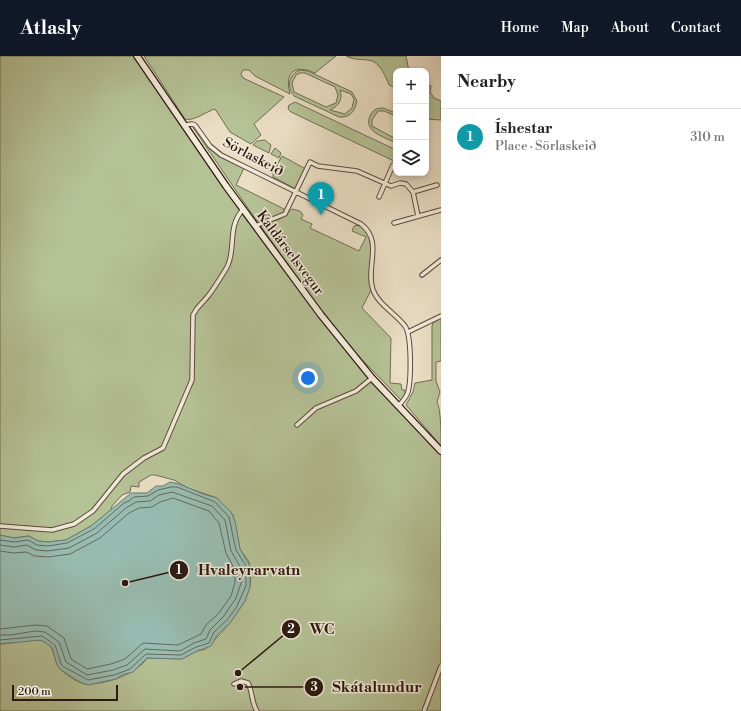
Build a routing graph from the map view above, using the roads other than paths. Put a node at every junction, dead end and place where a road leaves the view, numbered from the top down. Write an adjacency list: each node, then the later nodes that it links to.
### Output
1 (137, 56): 2 (street, Kaldárselsvegur)
2 (185, 126): 6 (street, Sörlaskeið); 9 (street, Kaldárselsvegur)
3 (393, 165): 4 (street)
4 (386, 183): 6 (street); 7 (street); 8 (street)
5 (437, 185): 7 (street)
6 (296, 192): 13 (street); 17 (street, Sörlaskeið)
7 (413, 192): 11 (street)
8 (379, 197)
9 (243, 209): 13 (street, Kaldárselsvegur); 22 (street)
10 (441, 210): 11 (street)
11 (418, 216): 12 (street)
12 (394, 223)
13 (255, 226): 18 (street, Kaldárselsvegur)
14 (441, 260): 15 (street)
15 (422, 275)
16 (441, 316): 17 (street)
17 (408, 332): 19 (street)
18 (372, 378): 19 (street, Kaldárselsvegur); 20 (street)
19 (399, 405): 21 (street, Kaldárselsvegur)
20 (297, 424)
21 (441, 450)
22 (0, 526)
23 (441, 666): 26 (street)
24 (234, 684): 25 (street)
25 (257, 711)
26 (424, 711)

